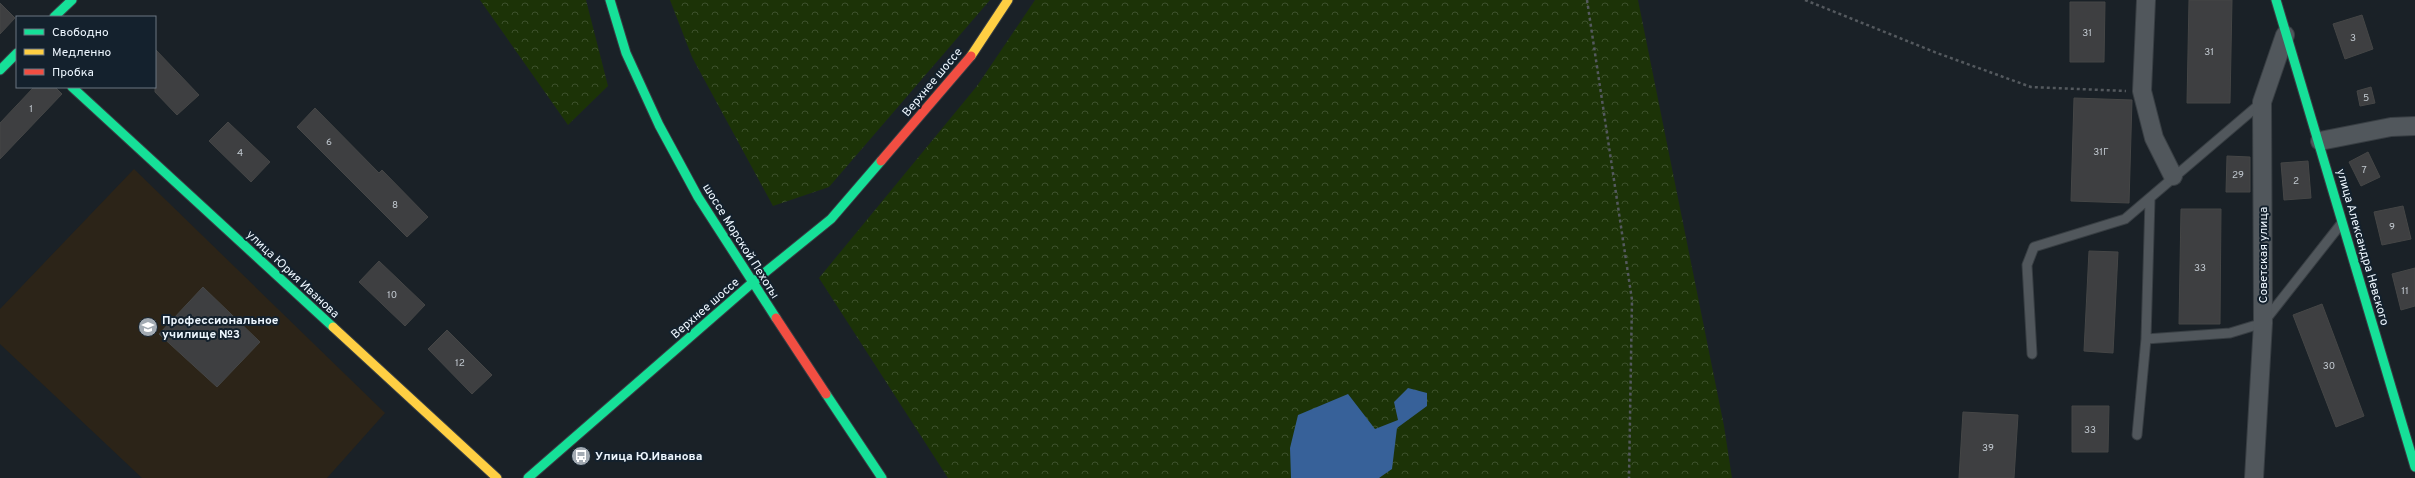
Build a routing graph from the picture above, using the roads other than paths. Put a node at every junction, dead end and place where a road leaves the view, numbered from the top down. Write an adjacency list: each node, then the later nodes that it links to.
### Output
1 (72, 0): 6 (street)
2 (610, 0): 17 (street, шоссе Морской Пехоты)
3 (1008, 0): 17 (street, Верхнее шоссе)
4 (2146, 0): 14 (street)
5 (2276, 0): 7 (street, улица Александра Невского)
6 (55, 16)
7 (2285, 35): 11 (street, Советская улица); 13 (street, улица Александра Невского)
8 (16, 54): 9 (street)
9 (0, 70)
10 (73, 88): 23 (street, улица Юрия Иванова)
11 (2262, 102): 14 (lane); 18 (street, Советская улица)
12 (2415, 126): 13 (street)
13 (2320, 142): 16 (street, улица Александра Невского)
14 (2173, 176): 15 (lane)
15 (2150, 199): 19 (lane); 20 (lane)
16 (2344, 222): 18 (lane); 22 (street, улица Александра Невского)
17 (752, 283): 24 (street, Верхнее шоссе); 25 (street, шоссе Морской Пехоты)
18 (2262, 323): 19 (lane); 26 (street, Советская улица)
19 (2146, 339): 21 (lane)
20 (2032, 354)
21 (2137, 435)
22 (2415, 467)
23 (497, 478)
24 (528, 478)
25 (882, 478)
26 (2254, 478)

